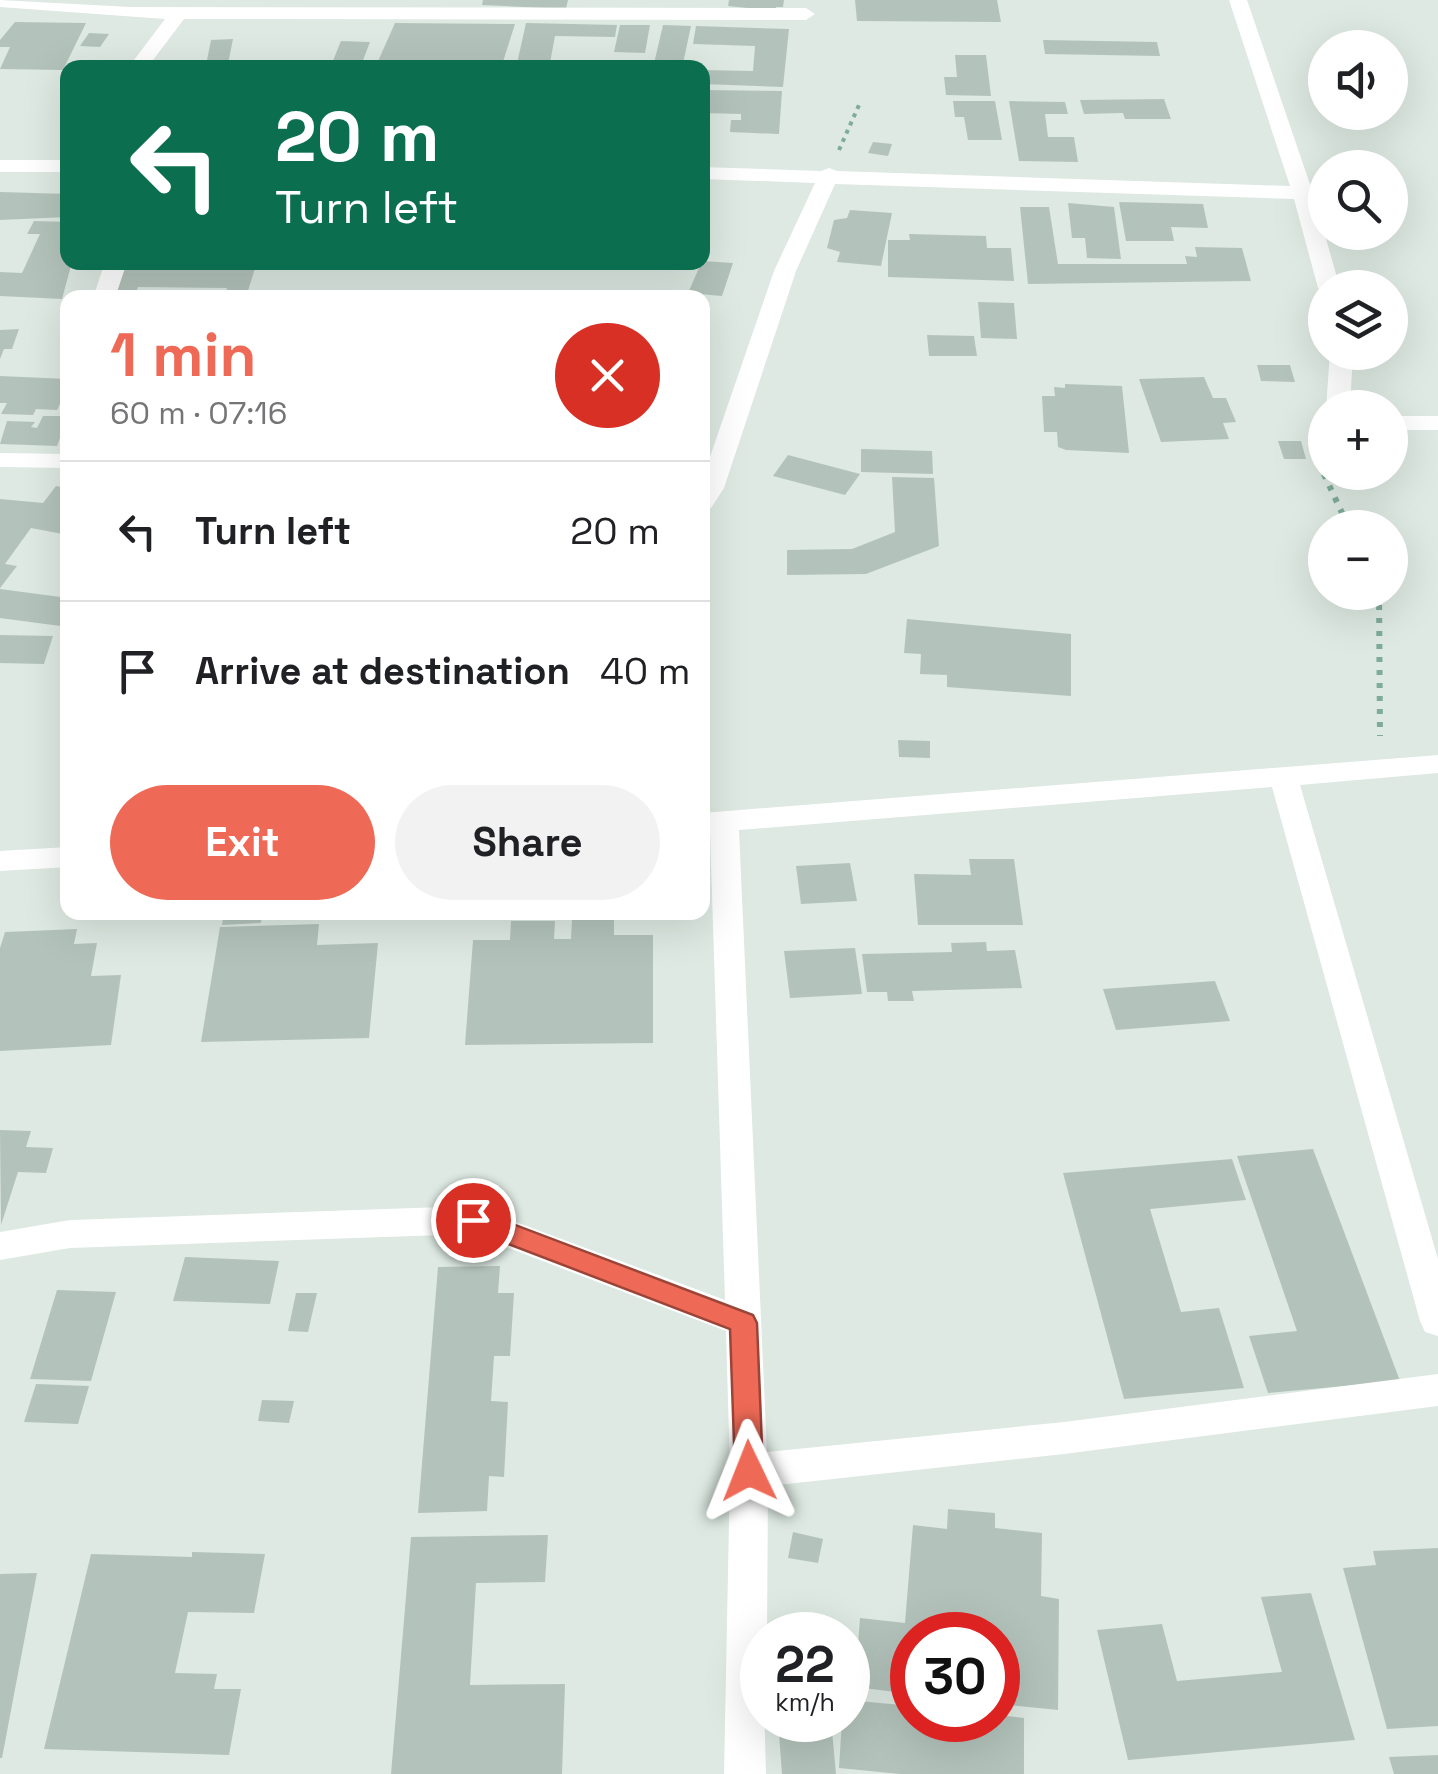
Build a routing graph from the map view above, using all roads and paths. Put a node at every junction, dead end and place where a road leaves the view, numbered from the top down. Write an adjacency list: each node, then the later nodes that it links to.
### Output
1 (1238, 0): 12 (street)
2 (0, 2): 4 (street)
3 (210, 6): 4 (street); 5 (street)
4 (179, 12): 6 (street)
5 (806, 14)
6 (143, 60)
7 (858, 105): 11 (path)
8 (0, 166): 9 (street)
9 (60, 166)
10 (710, 173): 11 (street)
11 (829, 174): 12 (street); 18 (street)
12 (1302, 194): 13 (street)
13 (1324, 270)
14 (1438, 423): 15 (street)
15 (1408, 424)
16 (0, 460): 17 (street)
17 (60, 461)
18 (710, 482)
19 (1379, 610): 21 (path)
20 (1438, 764): 21 (street)
21 (1382, 769): 22 (street)
22 (1284, 778): 23 (street); 27 (street)
23 (713, 822): 28 (street)
24 (60, 857): 25 (street)
25 (0, 860)
26 (0, 1246): 28 (street)
27 (1438, 1321)
28 (744, 1323): 30 (street)
29 (1438, 1390): 30 (street)
30 (749, 1471): 31 (street)
31 (744, 1774)

